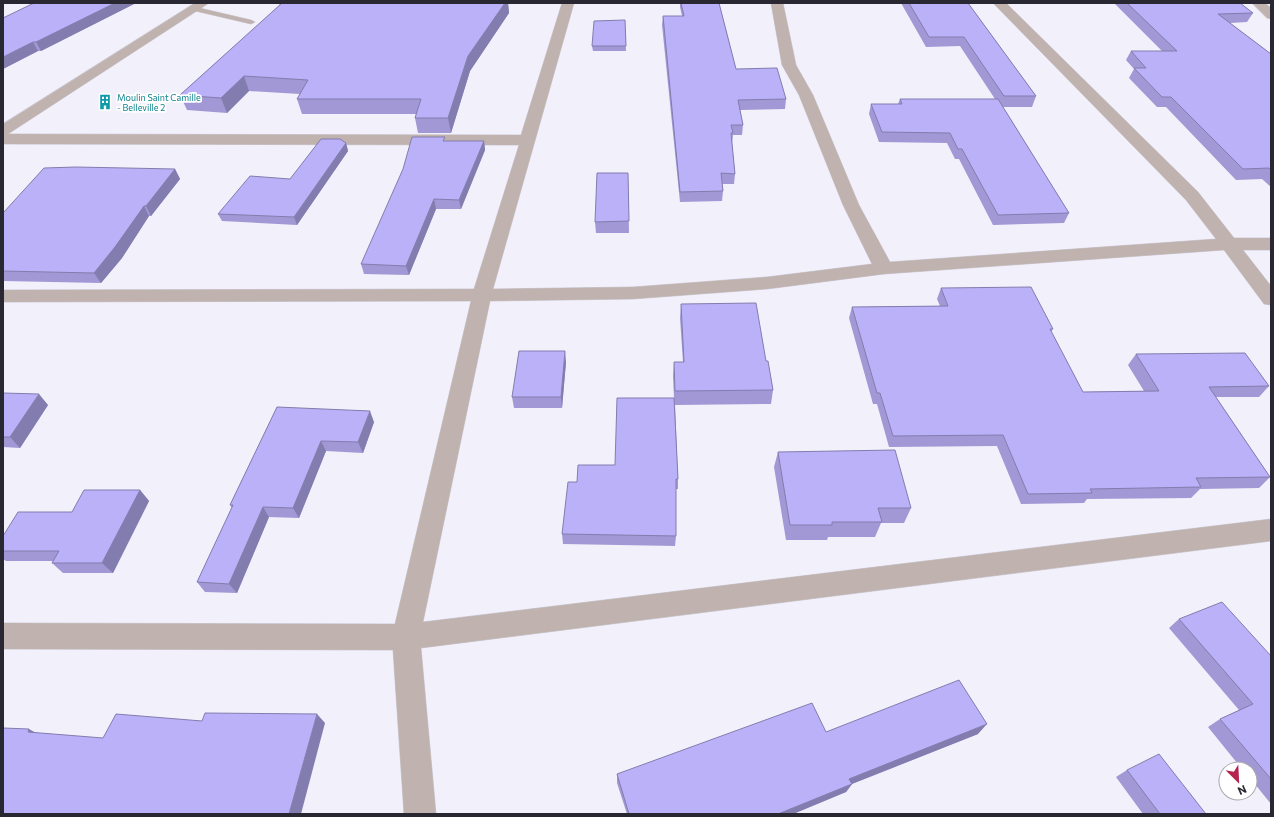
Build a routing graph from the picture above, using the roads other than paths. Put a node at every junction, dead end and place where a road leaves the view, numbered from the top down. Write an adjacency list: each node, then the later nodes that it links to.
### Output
1 (568, 3): 10 (street)
2 (777, 3): 13 (street)
3 (999, 3): 11 (street)
4 (1258, 3): 6 (street)
5 (198, 6): 7 (lane); 8 (street)
6 (1271, 15)
7 (251, 22)
8 (3, 131)
9 (3, 139): 10 (street)
10 (528, 140): 14 (street)
11 (1228, 244): 12 (street); 13 (street); 16 (street)
12 (1271, 244)
13 (884, 268): 14 (street)
14 (482, 295): 15 (street); 19 (street)
15 (3, 296)
16 (1271, 299)
17 (1271, 530): 19 (street)
18 (3, 636): 19 (street)
19 (406, 637): 20 (street)
20 (420, 814)

